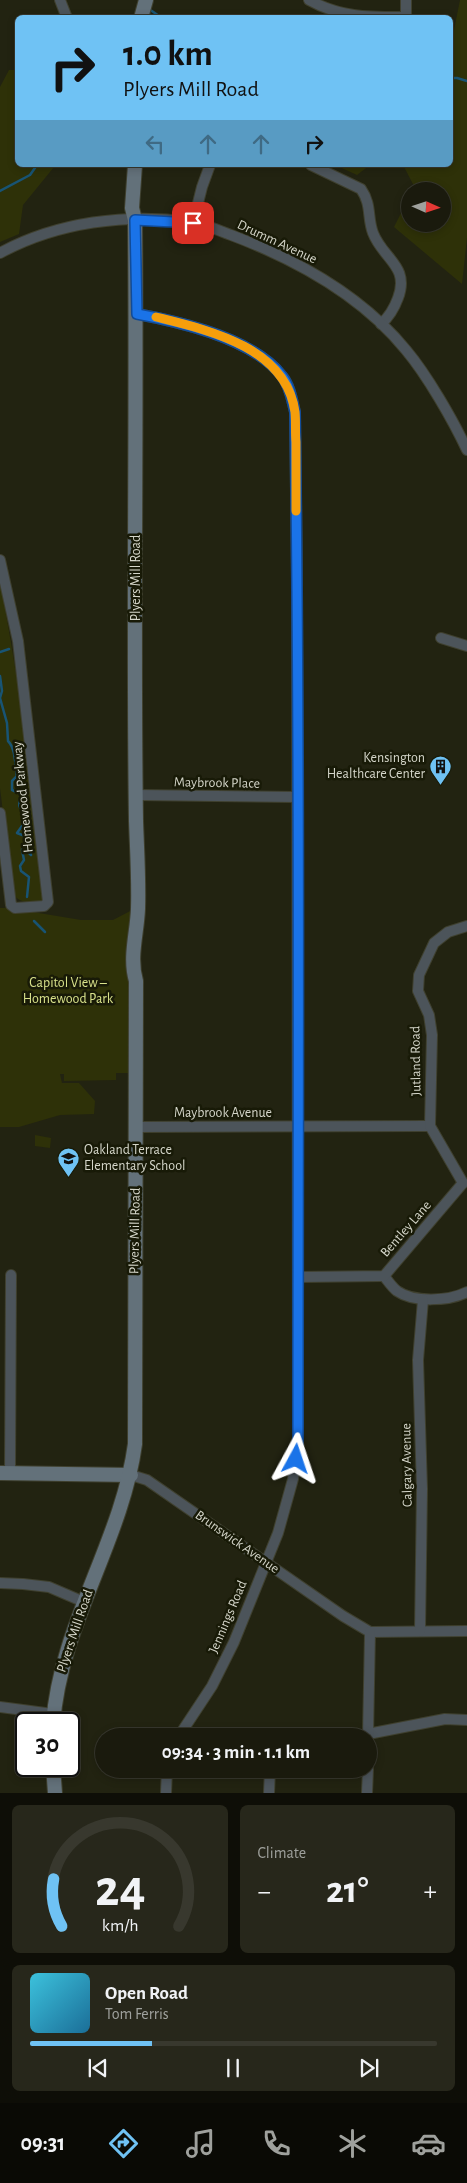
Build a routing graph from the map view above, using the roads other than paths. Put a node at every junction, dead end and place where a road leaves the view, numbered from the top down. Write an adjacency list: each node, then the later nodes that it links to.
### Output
1 (60, 0): 5 (street)
2 (146, 0): 6 (street)
3 (309, 0): 7 (street)
4 (406, 0): 8 (street)
5 (66, 15)
6 (142, 15)
7 (352, 15)
8 (406, 15)
9 (209, 167): 13 (street)
10 (315, 167): 16 (street)
11 (135, 171): 12 (street, Plyers Mill Road)
12 (135, 220): 13 (street, Drumm Avenue); 14 (street, Drumm Avenue); 15 (street, Plyers Mill Road)
13 (193, 223): 16 (street, Drumm Avenue)
14 (1, 253)
15 (137, 314): 21 (street, Plyers Mill Road); 22 (street, Jennings Road)
16 (380, 324): 17 (street, Drumm Avenue)
17 (467, 450)
18 (0, 560): 23 (street, Homewood Parkway)
19 (441, 638): 20 (street)
20 (467, 646)
21 (136, 795): 22 (street, Maybrook Place); 27 (street, Plyers Mill Road)
22 (297, 797): 25 (street, Jennings Road)
23 (0, 813)
24 (467, 926): 26 (street, Jutland Road)
25 (298, 1126): 26 (street, Maybrook Avenue); 27 (street, Maybrook Avenue); 31 (street, Jennings Road)
26 (430, 1126): 28 (street)
27 (136, 1127): 35 (street, Plyers Mill Road)
28 (465, 1183): 30 (street, Bentley Lane)
29 (11, 1276): 34 (street)
30 (384, 1276): 31 (street, Bentley Lane); 33 (street)
31 (299, 1277): 36 (street, Jennings Road)
32 (467, 1292): 33 (street)
33 (423, 1300): 39 (street, Calgary Avenue)
34 (5, 1473): 35 (street, Brunswick Avenue)
35 (130, 1478): 36 (street, Brunswick Avenue); 38 (street, Plyers Mill Road)
36 (265, 1562): 41 (street, Brunswick Avenue); 46 (street, Jennings Road)
37 (0, 1583): 38 (street)
38 (84, 1602): 44 (street, Plyers Mill Road)
39 (420, 1631): 40 (street); 41 (street)
40 (467, 1631)
41 (370, 1632): 47 (street)
42 (0, 1707): 43 (street)
43 (22, 1712)
44 (54, 1712)
45 (467, 1720): 48 (street)
46 (184, 1728)
47 (368, 1728)
48 (377, 1733)
49 (54, 1777): 53 (street)
50 (167, 1778): 54 (street)
51 (270, 1778): 55 (street)
52 (368, 1778): 56 (street)
53 (55, 1793)
54 (166, 1793)
55 (269, 1793)
56 (367, 1793)

